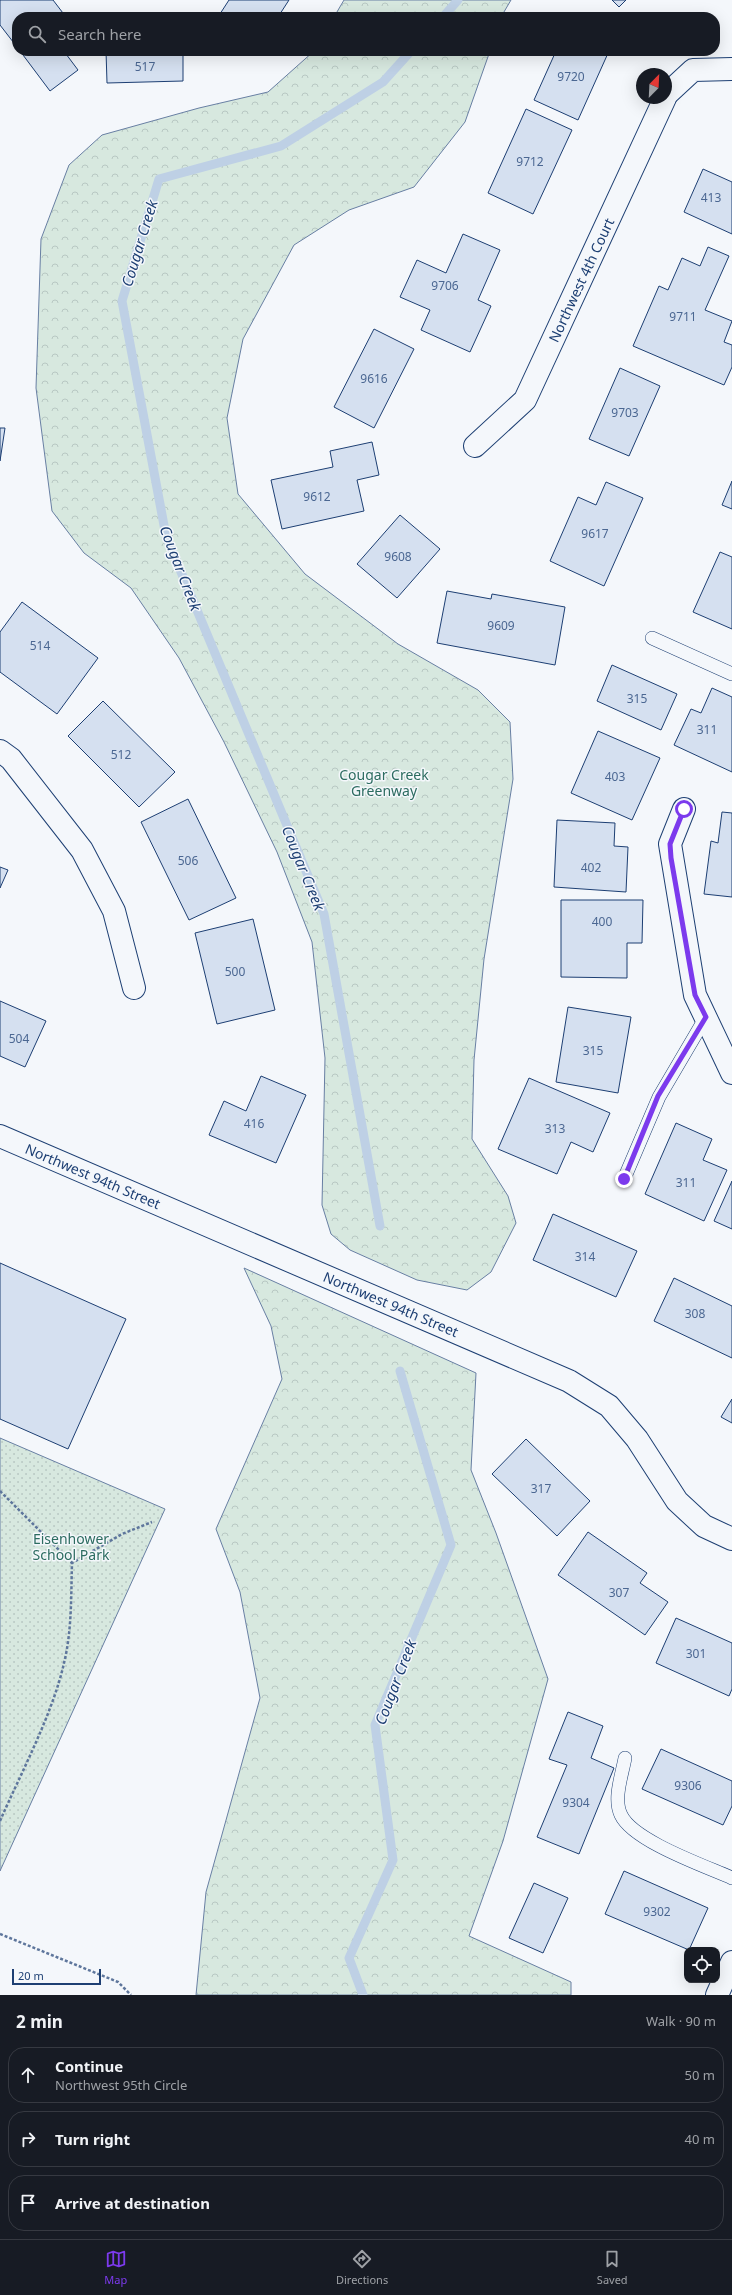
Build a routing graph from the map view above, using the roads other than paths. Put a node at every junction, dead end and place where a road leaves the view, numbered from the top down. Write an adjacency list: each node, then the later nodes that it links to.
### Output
1 (732, 69): 2 (street, Northwest 4th Court)
2 (672, 90)
3 (662, 104): 4 (street, Northwest 4th Court)
4 (475, 446)
5 (652, 638): 6 (lane)
6 (732, 674)
7 (0, 751): 9 (street)
8 (684, 809): 10 (street)
9 (134, 988)
10 (706, 1017): 11 (street); 13 (lane)
11 (732, 1073)
12 (0, 1136): 14 (street, Northwest 94th Street)
13 (624, 1179)
14 (732, 1539)
15 (625, 1758): 16 (lane)
16 (732, 1878)
17 (732, 1962): 18 (street)
18 (717, 1995)

